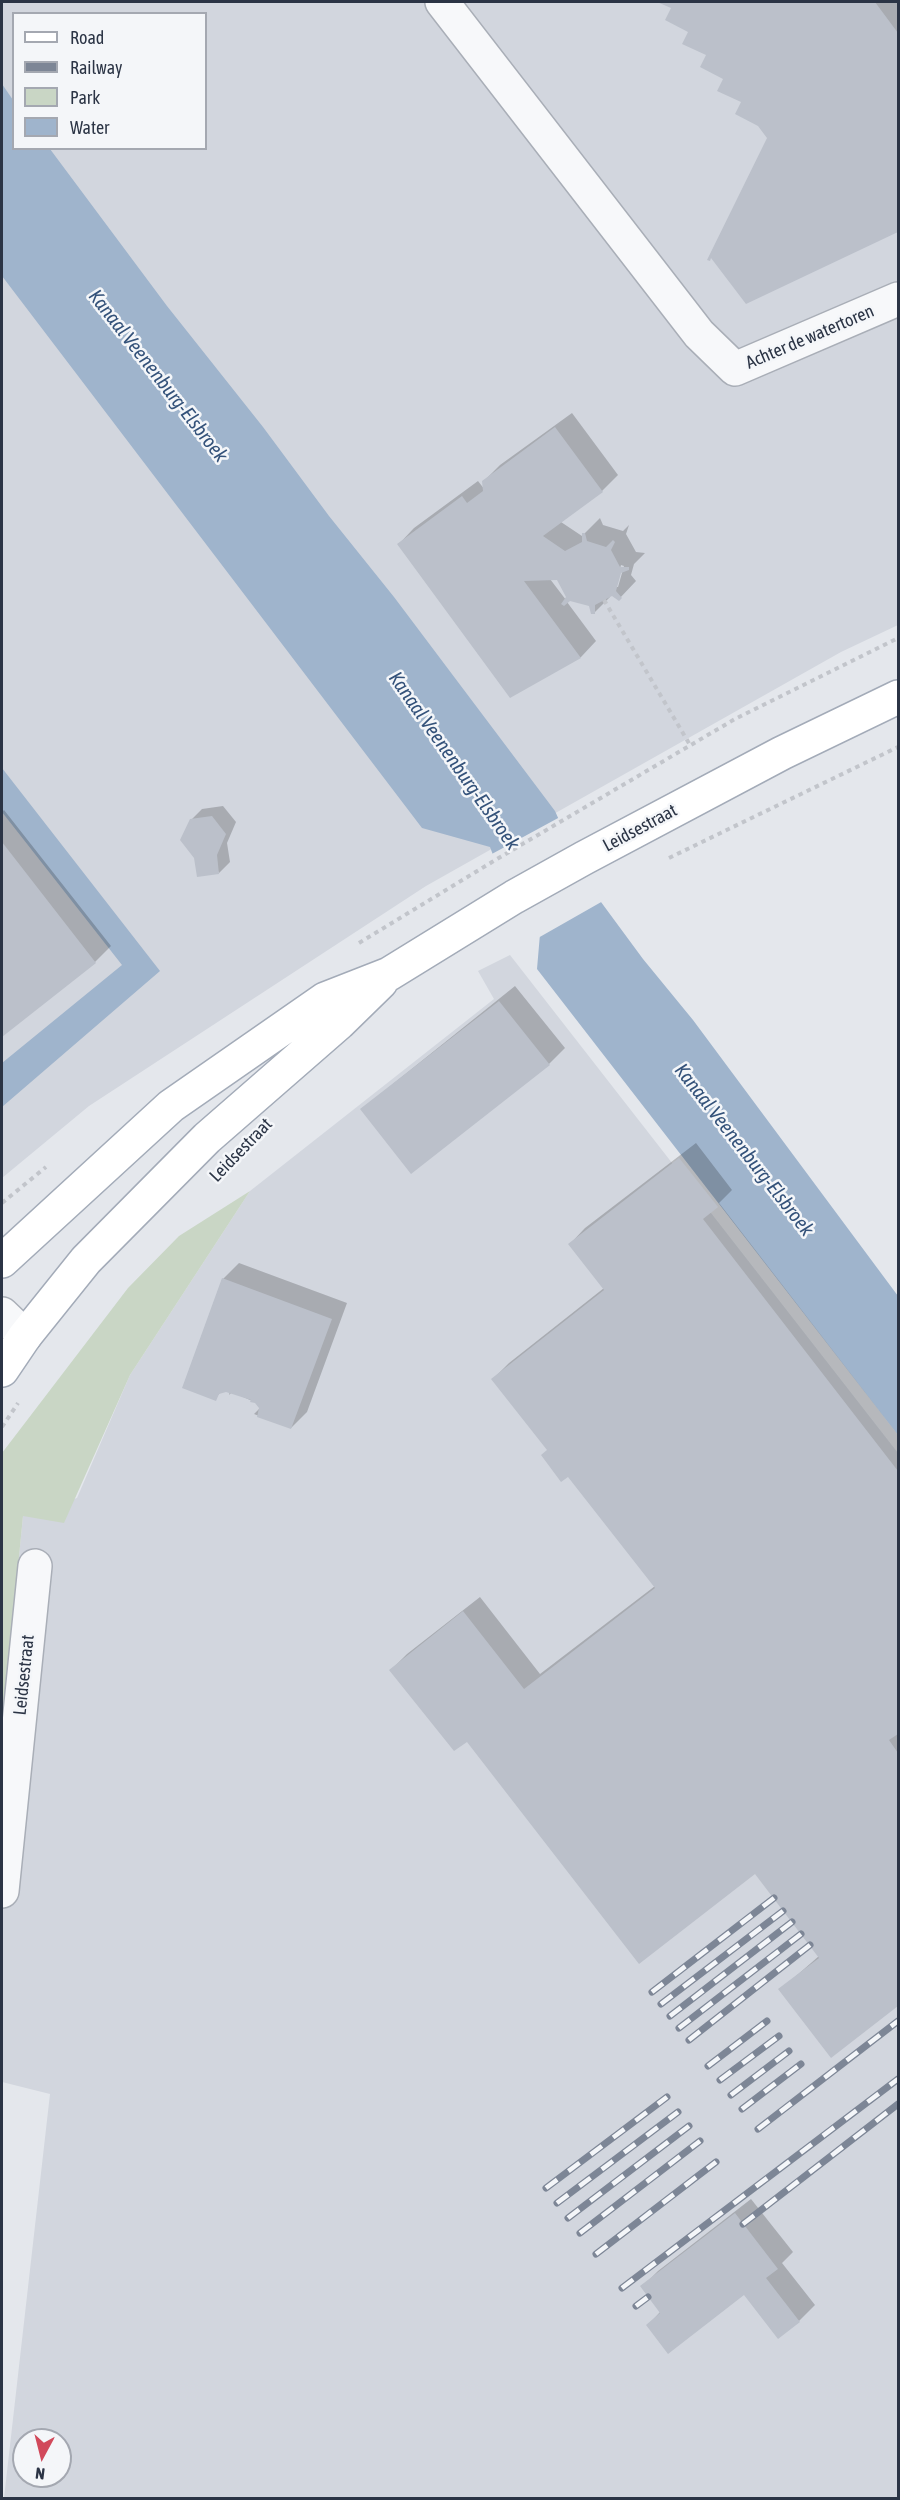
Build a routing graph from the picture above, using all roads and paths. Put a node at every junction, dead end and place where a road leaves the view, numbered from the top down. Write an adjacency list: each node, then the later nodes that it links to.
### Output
1 (442, 2): 2 (street, Achter de watertoren)
2 (898, 299)
3 (604, 600): 6 (path)
4 (898, 638): 6 (path)
5 (898, 698): 10 (main road, Leidsestraat)
6 (690, 745): 9 (path)
7 (898, 747): 8 (path)
8 (666, 860)
9 (492, 862)
10 (389, 974): 11 (main road, Leidsestraat); 13 (main road, Leidsestraat)
11 (2, 1261)
12 (2, 1314): 13 (street)
13 (25, 1336): 14 (main road, Leidsestraat)
14 (2, 1370)
15 (25, 1394): 17 (path)
16 (2, 1406): 17 (path)
17 (11, 1413): 18 (path)
18 (2, 1427)
19 (34, 1566): 20 (street, Leidsestraat)
20 (2, 1891)

